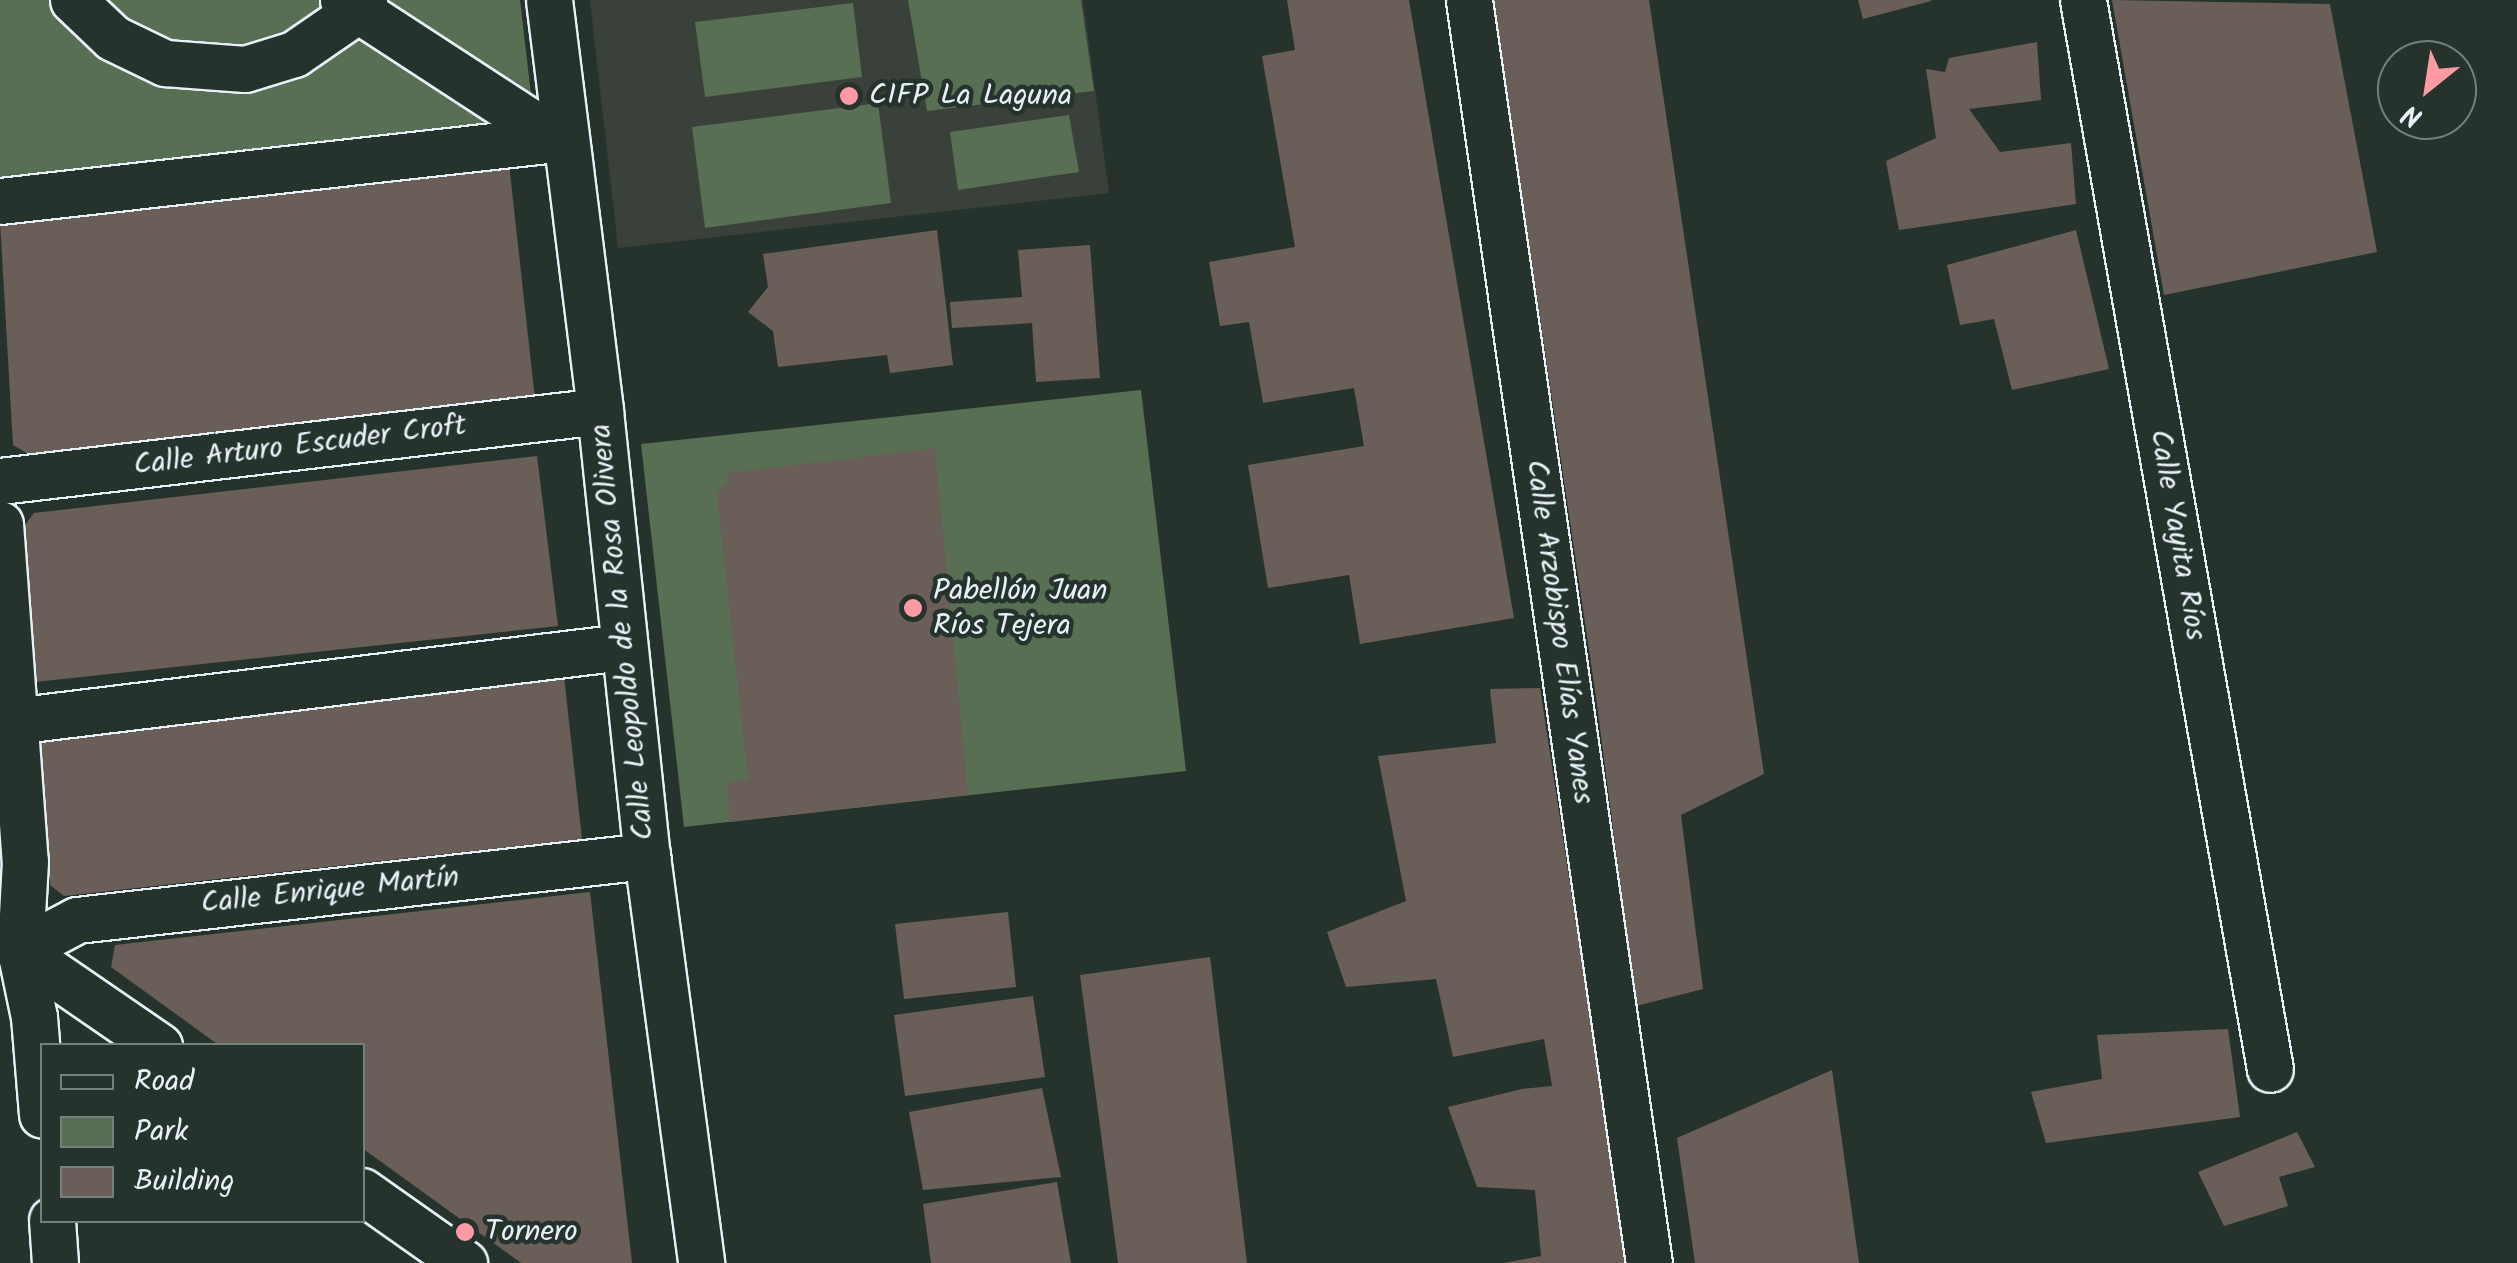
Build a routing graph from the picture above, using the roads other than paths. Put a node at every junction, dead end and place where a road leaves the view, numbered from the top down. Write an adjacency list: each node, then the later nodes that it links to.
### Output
1 (73, 0): 5 (street)
2 (549, 0): 6 (street, Calle Leopoldo de la Rosa Olivera)
3 (1470, 0): 25 (street, Calle Arzobispo Elías Yanes)
4 (2083, 0): 18 (street, Calle Yayita Ríos)
5 (355, 3): 6 (street)
6 (546, 140): 7 (street); 8 (street, Calle Leopoldo de la Rosa Olivera)
7 (0, 201)
8 (600, 411): 9 (street, Calle Arturo Escuder Croft); 11 (street, Calle Leopoldo de la Rosa Olivera)
9 (0, 480)
10 (0, 524): 12 (street)
11 (624, 647): 12 (street); 13 (street, Calle Leopoldo de la Rosa Olivera)
12 (13, 720): 14 (street)
13 (646, 856): 14 (street, Calle Enrique Martín); 24 (street, Calle Leopoldo de la Rosa Olivera)
14 (10, 943): 15 (street); 16 (street)
15 (78, 988): 16 (street); 17 (street)
16 (34, 1017): 19 (street)
17 (155, 1043)
18 (2270, 1070)
19 (40, 1091)
20 (365, 1193): 23 (street)
21 (52, 1223): 22 (street)
22 (56, 1263)
23 (464, 1263)
24 (701, 1263)
25 (1650, 1263)

